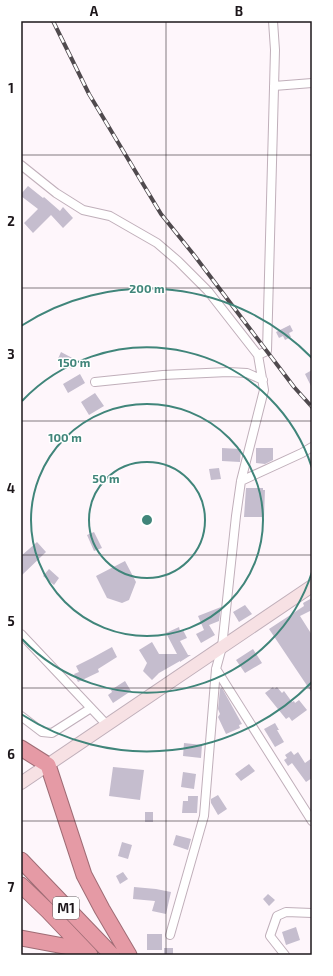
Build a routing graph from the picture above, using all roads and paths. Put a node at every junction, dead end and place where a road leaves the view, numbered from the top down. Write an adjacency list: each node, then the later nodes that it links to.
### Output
1 (273, 21): 3 (street)
2 (312, 82): 3 (street)
3 (274, 86): 5 (street)
4 (21, 165): 5 (street)
5 (258, 356): 6 (street)
6 (264, 380): 7 (street); 9 (street)
7 (95, 382)
8 (312, 447): 9 (street)
9 (241, 481): 12 (street)
10 (312, 586): 12 (main road)
11 (21, 634): 14 (street)
12 (222, 647): 13 (street); 16 (main road)
13 (216, 669): 20 (street); 24 (street)
14 (91, 708): 15 (street); 16 (street)
15 (21, 716)
16 (107, 725): 18 (main road)
17 (21, 748): 18 (highway)
18 (48, 764): 19 (main road); 28 (highway)
19 (21, 783)
20 (312, 820)
21 (21, 860): 27 (highway, M1)
22 (21, 885): 26 (highway, M1)
23 (312, 913): 29 (street)
24 (170, 935)
25 (21, 938): 26 (highway)
26 (88, 952)
27 (112, 955)
28 (129, 955)
29 (285, 955)

